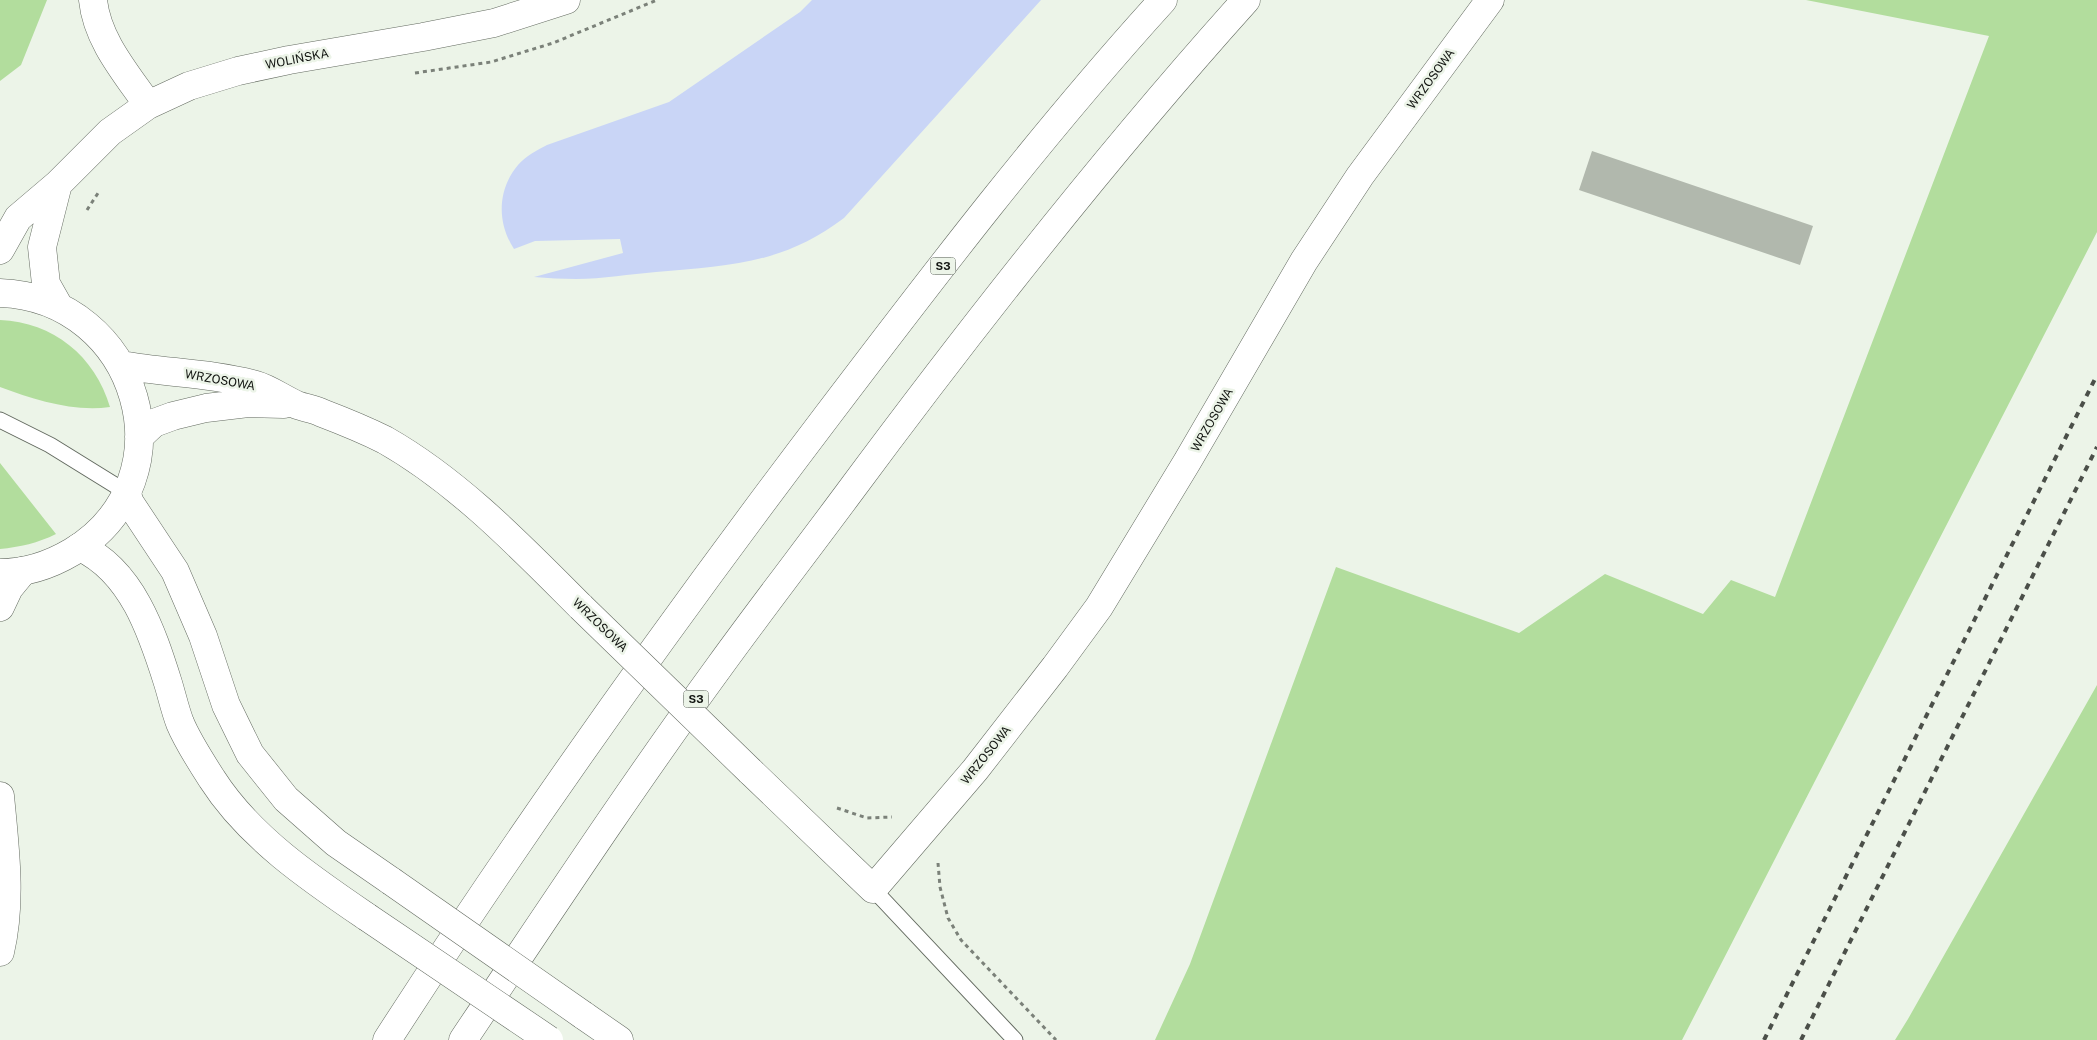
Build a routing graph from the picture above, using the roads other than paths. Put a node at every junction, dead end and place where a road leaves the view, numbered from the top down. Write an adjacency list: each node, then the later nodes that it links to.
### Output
1 (93, 0): 6 (main road)
2 (566, 0): 6 (main road, WOLIŃSKA)
3 (1163, 0): 22 (main road, S3)
4 (1246, 0): 23 (main road, S3)
5 (1490, 0): 20 (main road, WRZOSOWA)
6 (148, 105): 7 (main road, WOLIŃSKA)
7 (58, 184): 8 (main road, WOLIŃSKA); 10 (main road)
8 (0, 250)
9 (0, 293): 10 (main road)
10 (59, 307): 11 (main road)
11 (121, 365): 12 (main road, WRZOSOWA); 14 (main road)
12 (309, 409): 14 (main road, WRZOSOWA); 20 (main road, WRZOSOWA, bridge)
13 (0, 420): 15 (lane)
14 (139, 437): 15 (main road)
15 (126, 492): 16 (main road); 25 (main road, bridge)
16 (80, 547): 17 (main road); 24 (main road, bridge)
17 (12, 572): 18 (main road)
18 (0, 607)
19 (0, 796): 21 (main road)
20 (872, 889): 26 (lane)
21 (0, 952)
22 (387, 1040)
23 (463, 1040)
24 (549, 1040)
25 (619, 1040)
26 (1015, 1040)

